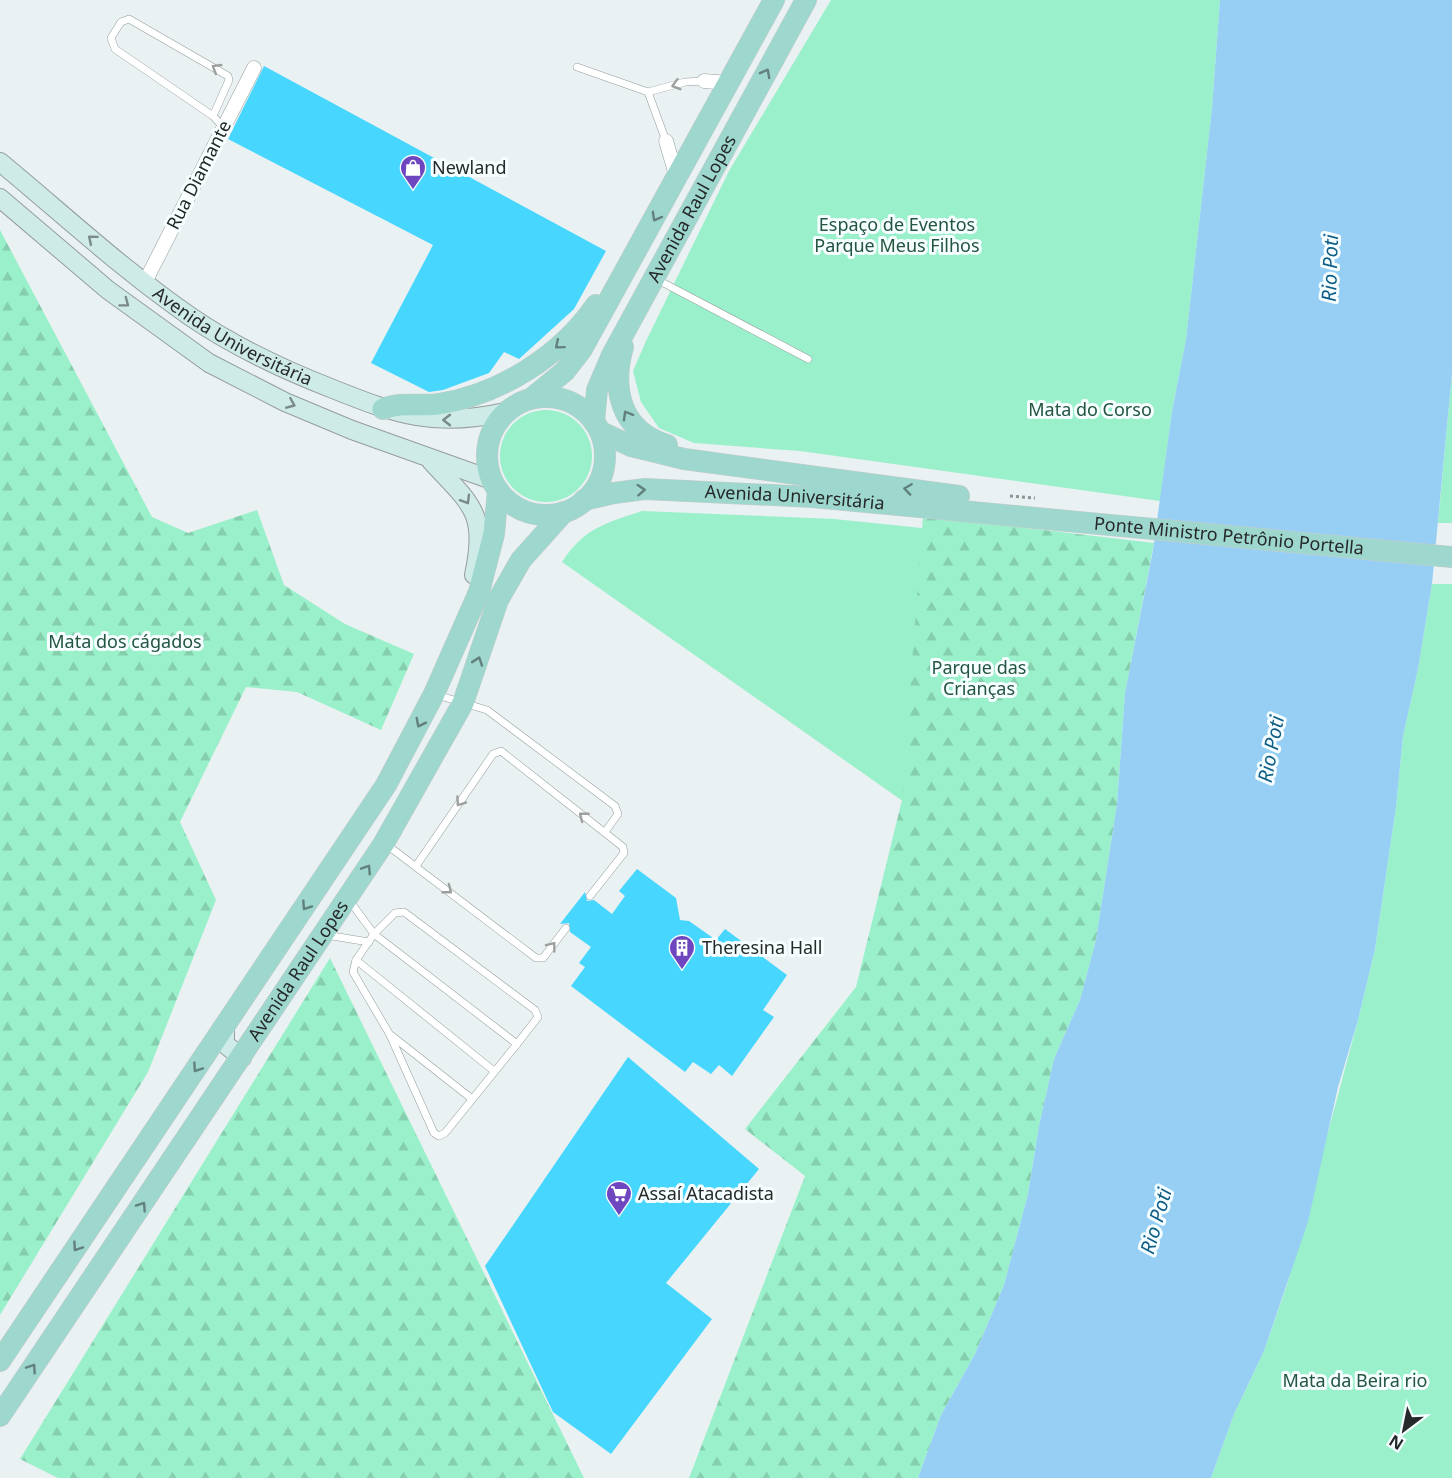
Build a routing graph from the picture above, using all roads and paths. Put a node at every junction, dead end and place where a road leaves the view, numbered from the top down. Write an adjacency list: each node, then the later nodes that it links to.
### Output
1 (806, 0): 3 (main road, Avenida Raul Lopes)
2 (771, 7): 3 (main road); 7 (main road, Avenida Raul Lopes)
3 (791, 26): 18 (main road, Avenida Raul Lopes, one-way to 3)
4 (577, 67): 8 (lane)
5 (254, 68): 10 (street, Rua Diamante)
6 (704, 81): 7 (street); 8 (lane, one-way to 8)
7 (729, 83): 13 (main road, Avenida Raul Lopes)
8 (648, 92): 11 (lane)
9 (213, 116): 9 (lane, one-way to 9); 10 (lane)
10 (223, 128): 19 (street, Rua Diamante)
11 (666, 141): 13 (street)
12 (0, 162): 17 (main road, Avenida Universitária, one-way to 12)
13 (677, 178): 16 (main road, Avenida Raul Lopes, one-way to 16)
14 (0, 198): 15 (main road, Avenida Universitária)
15 (23, 219): 17 (main road); 26 (main road, Avenida Universitária, one-way to 26)
16 (637, 252): 22 (main road, Avenida Raul Lopes); 23 (main road, one-way to 23)
17 (114, 256): 19 (main road, Avenida Universitária)
18 (654, 278): 20 (main road, Avenida Raul Lopes); 21 (lane)
19 (145, 282): 23 (main road, Avenida Universitária)
20 (634, 311): 25 (main road, Avenida Raul Lopes); 27 (main road, one-way to 20)
21 (808, 359)
22 (532, 398): 24 (main road); 25 (main road)
23 (383, 409): 24 (main road, Avenida Universitária, one-way to 23)
24 (505, 412): 28 (main road)
25 (597, 427): 27 (main road, Avenida Universitária); 29 (main road)
26 (427, 457): 28 (main road, Avenida Universitária); 34 (main road, one-way to 34)
27 (733, 465): 30 (main road, Avenida Universitária, one-way to 27)
28 (495, 485): 31 (main road); 34 (main road, Avenida Raul Lopes)
29 (584, 500): 30 (main road, Avenida Universitária, one-way to 30); 31 (main road)
30 (1007, 508): 32 (main road, Ponte Ministro Petrônio Portella); 33 (main road, Ponte Ministro Petrônio Portella)
31 (564, 512): 36 (main road, Avenida Raul Lopes, one-way to 31)
32 (1452, 545)
33 (1452, 557)
34 (464, 622): 35 (main road, Avenida Raul Lopes)
35 (434, 694): 36 (lane); 47 (main road, Avenida Raul Lopes, one-way to 47)
36 (463, 703): 37 (lane); 38 (main road, Avenida Raul Lopes)
37 (605, 832): 39 (lane, one-way to 39); 40 (lane)
38 (384, 843): 39 (lane); 41 (main road, Avenida Raul Lopes, one-way to 38)
39 (416, 866): 42 (lane, one-way to 42)
40 (590, 896)
41 (348, 898): 43 (lane); 44 (main road, Avenida Raul Lopes)
42 (566, 928)
43 (374, 934): 45 (lane); 49 (lane); 49 (lane)
44 (324, 935): 45 (lane); 50 (main road, Avenida Raul Lopes)
45 (369, 942): 46 (lane)
46 (357, 960): 48 (lane); 51 (lane)
47 (225, 1027): 50 (main road); 53 (main road, Avenida Raul Lopes, one-way to 53)
48 (390, 1035): 52 (lane); 52 (lane)
49 (517, 1044): 51 (lane)
50 (242, 1058): 54 (main road, Avenida Raul Lopes, one-way to 50)
51 (494, 1071): 52 (lane)
52 (472, 1099)
53 (0, 1361)
54 (0, 1416)

